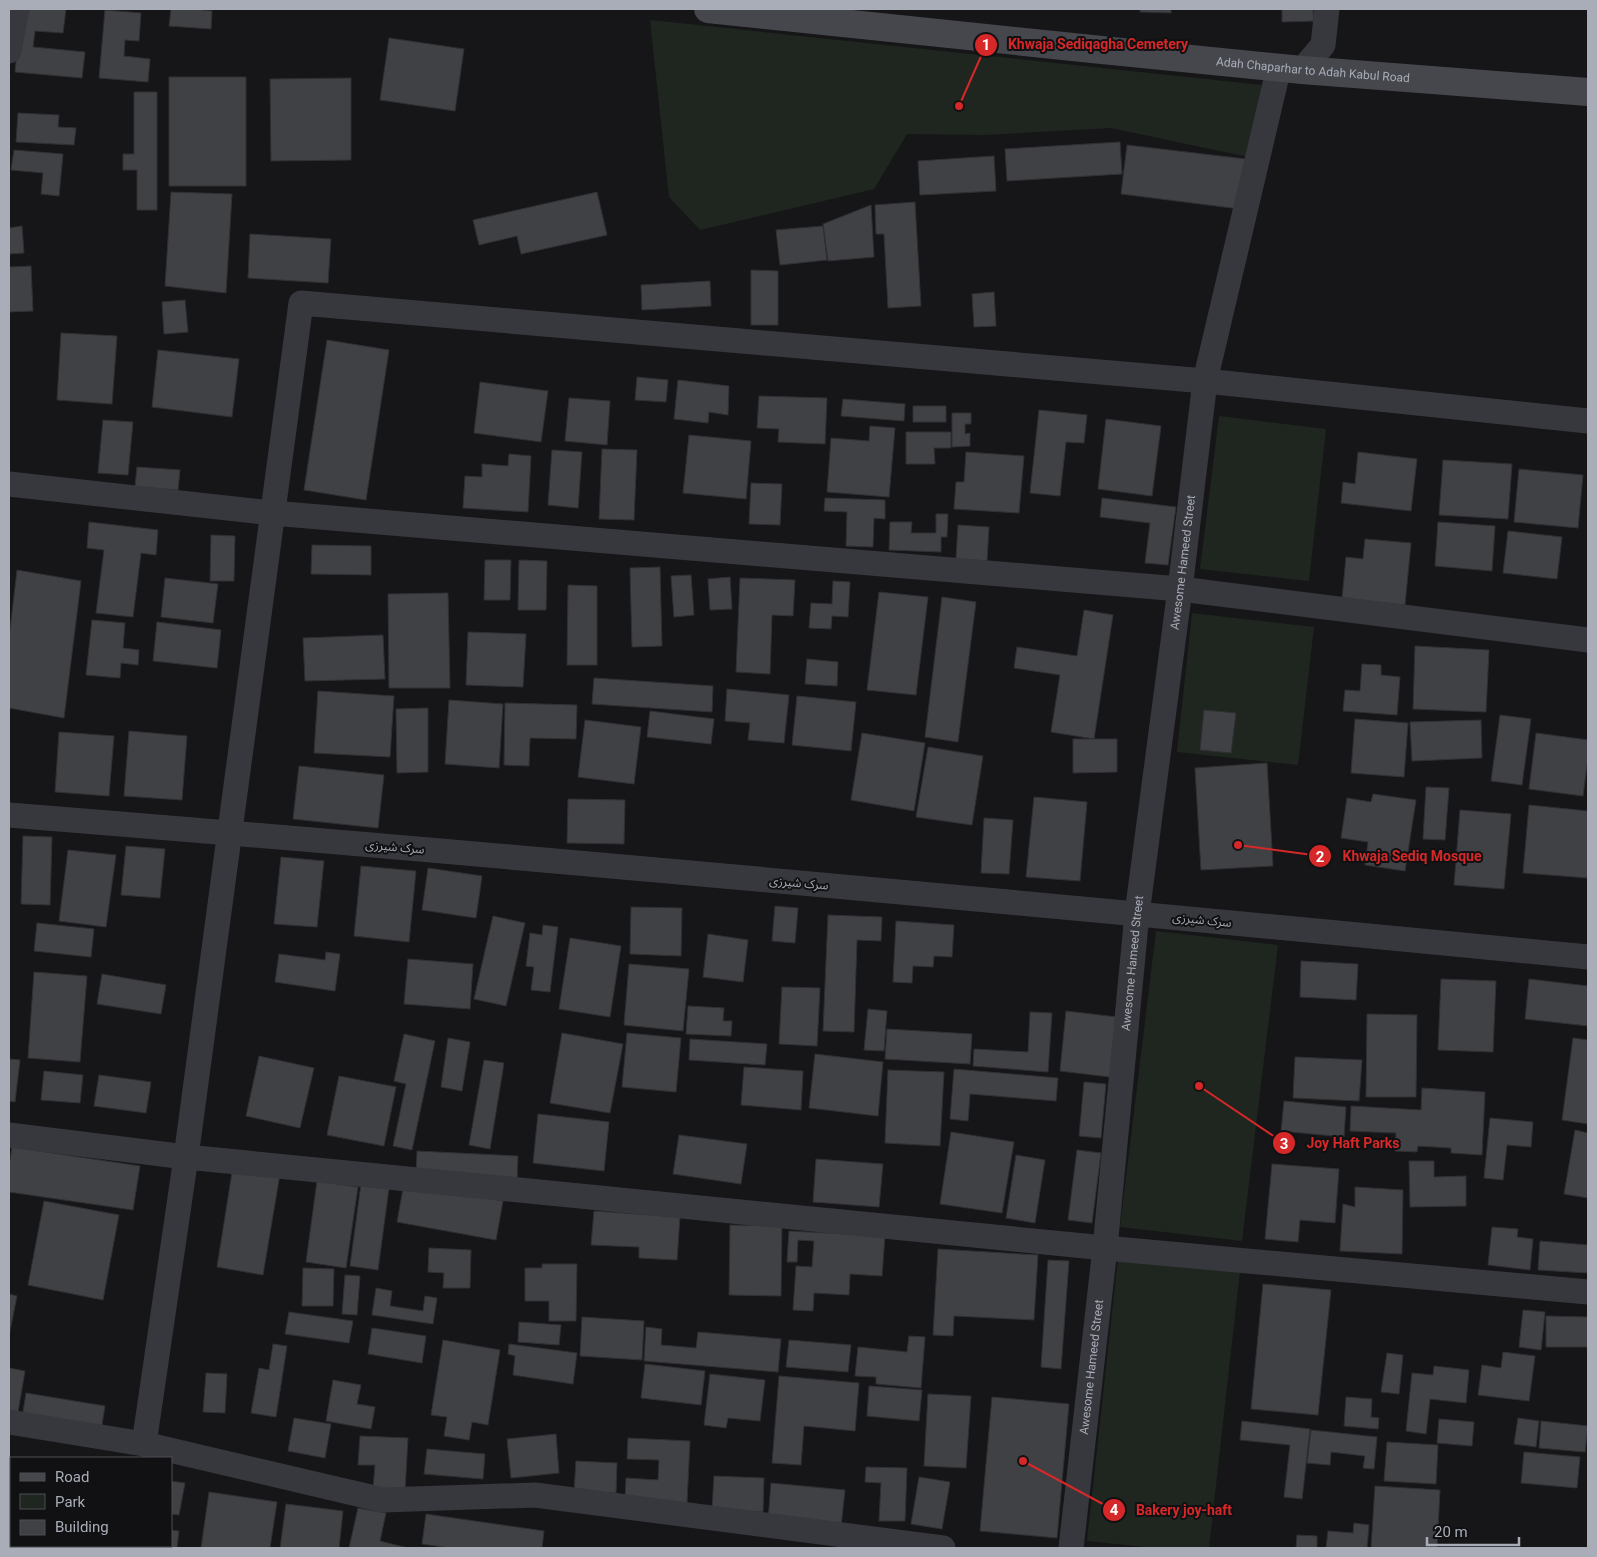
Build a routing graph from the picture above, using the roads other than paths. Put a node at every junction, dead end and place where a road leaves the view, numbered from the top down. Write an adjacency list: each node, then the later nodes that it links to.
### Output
1 (17, 9): 4 (street)
2 (708, 9): 5 (main road, Adah Chaparhar to Adah Kabul Road)
3 (1328, 9): 5 (street)
4 (9, 51)
5 (1290, 68): 6 (main road, Adah Chaparhar to Adah Kabul Road); 7 (street, Awesome Hameed Street)
6 (1588, 92)
7 (1205, 381): 8 (street); 10 (street); 11 (street, Awesome Hameed Street)
8 (1588, 421)
9 (9, 484): 10 (street)
10 (272, 513): 11 (street); 14 (street)
11 (1180, 589): 12 (street); 15 (street, Awesome Hameed Street)
12 (1588, 640)
13 (9, 815): 14 (street, سرک شیرزی)
14 (230, 833): 15 (street, سرک شیرزی); 18 (street)
15 (1138, 914): 16 (street, سرک شیرزی); 19 (street, Awesome Hameed Street)
16 (1588, 957)
17 (9, 1135): 18 (street)
18 (186, 1157): 19 (street); 22 (street)
19 (1105, 1248): 20 (street); 24 (street, Awesome Hameed Street)
20 (1588, 1292)
21 (9, 1422): 22 (street)
22 (144, 1444): 23 (street)
23 (943, 1548)
24 (1071, 1548)

